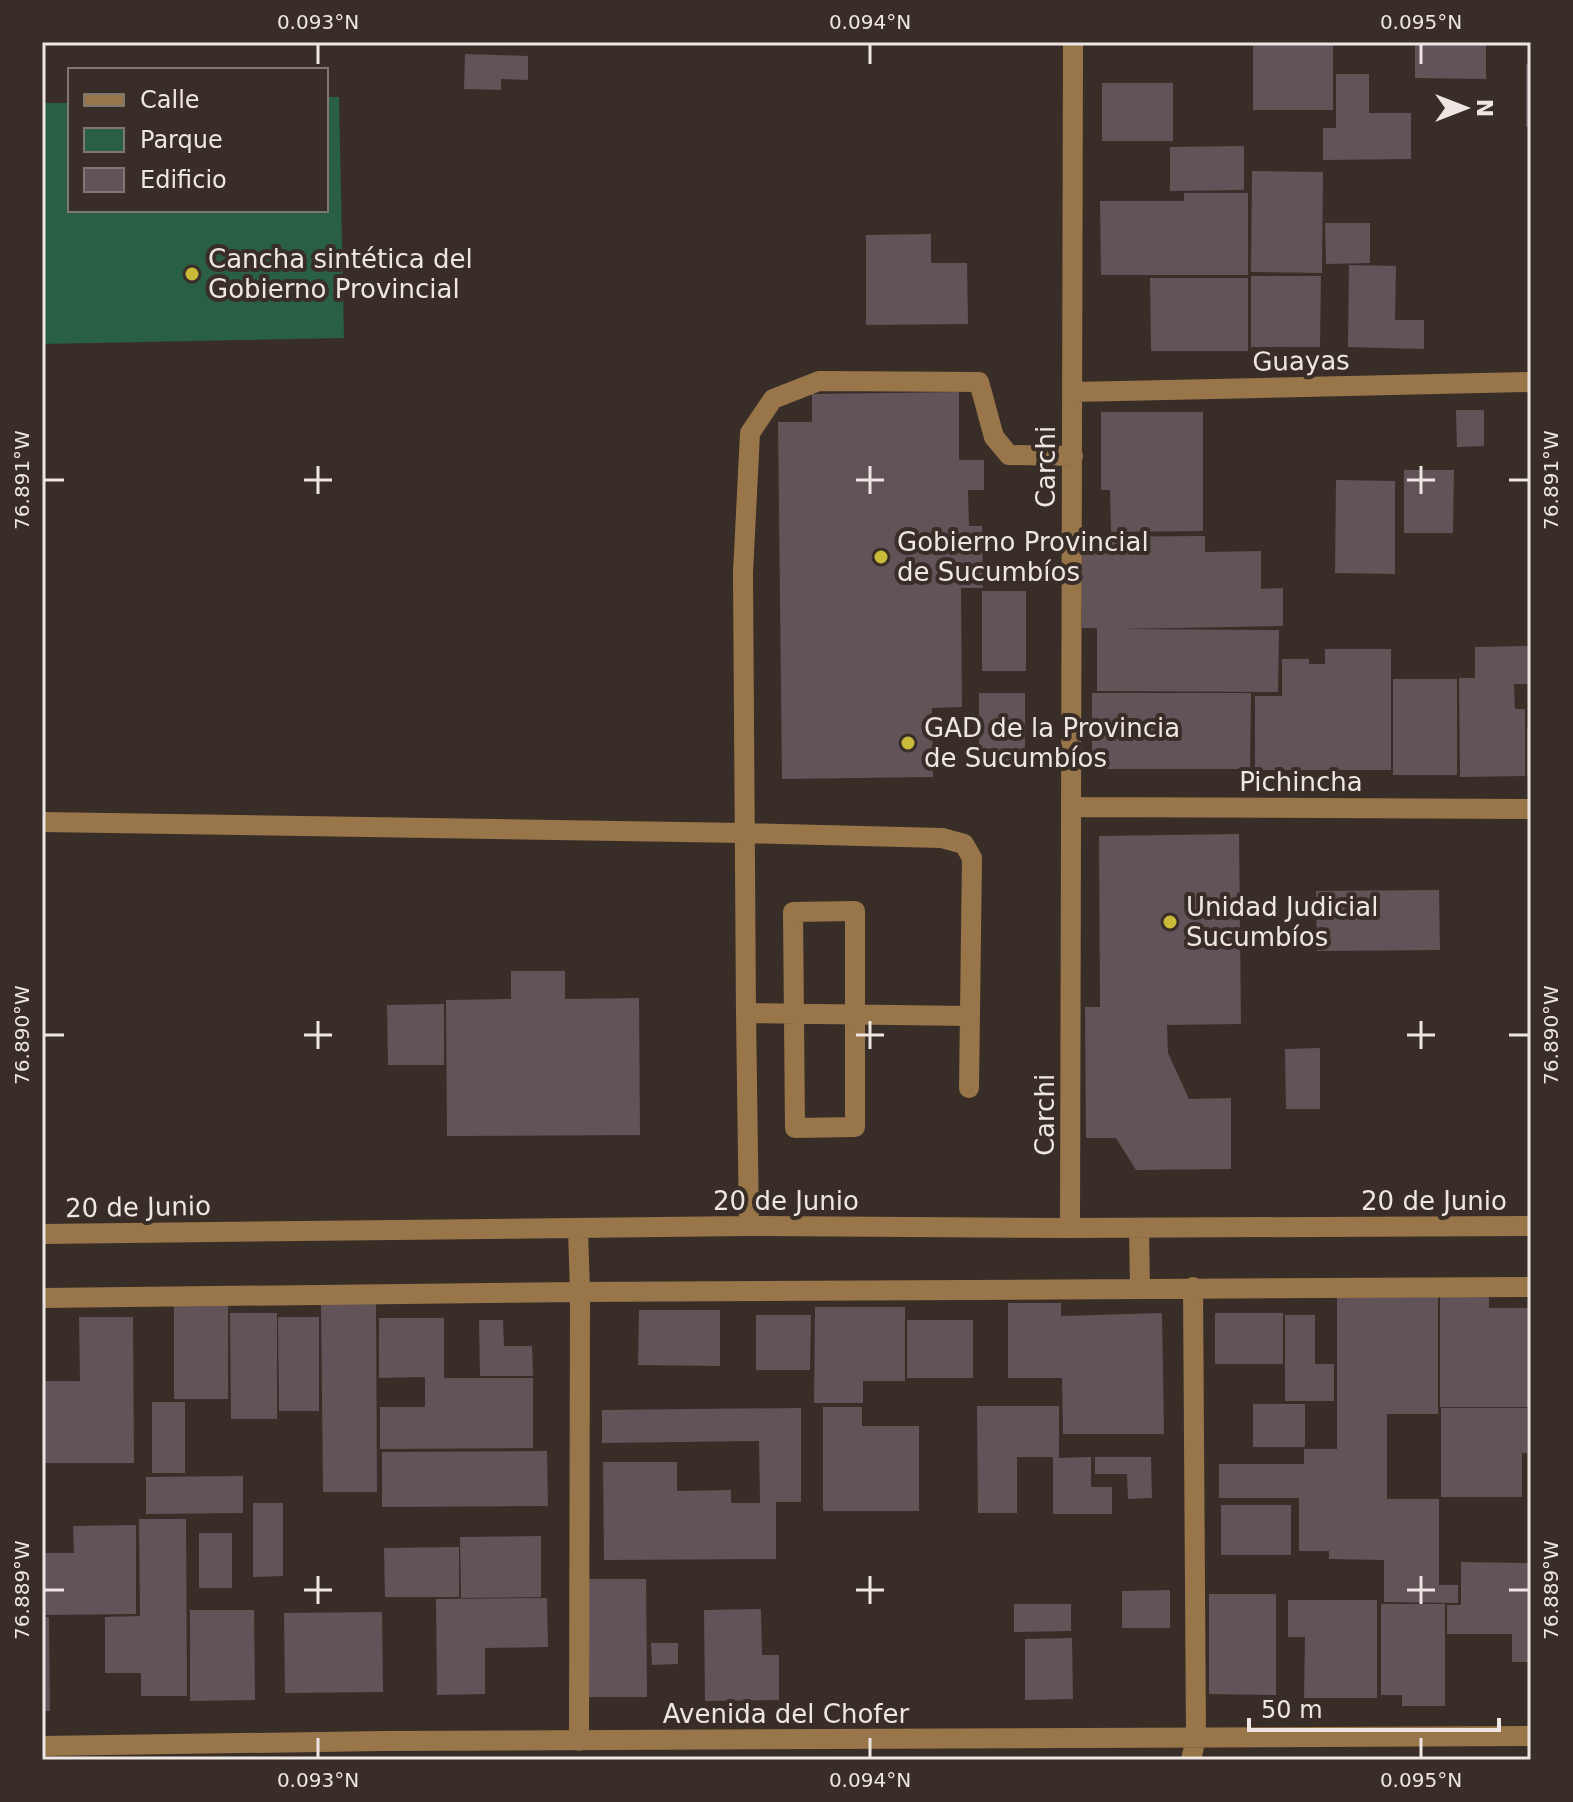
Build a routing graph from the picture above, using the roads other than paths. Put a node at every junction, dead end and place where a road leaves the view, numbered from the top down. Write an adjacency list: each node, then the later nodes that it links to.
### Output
1 (1073, 42): 3 (street, Carchi)
2 (1531, 382): 3 (street, Guayas)
3 (1073, 392): 4 (street, Carchi)
4 (1073, 456): 5 (street, Carchi); 8 (street)
5 (1071, 807): 6 (street, Pichincha); 16 (street, Carchi)
6 (1531, 809)
7 (42, 822): 8 (street)
8 (744, 833): 9 (street); 12 (street)
9 (746, 1013): 10 (street); 14 (street)
10 (793, 1014): 11 (street); 11 (street); 11 (street)
11 (854, 1014): 12 (street)
12 (969, 1016): 13 (street)
13 (969, 1088)
14 (749, 1226): 16 (street, 20 de Junio); 18 (street, 20 de Junio)
15 (1531, 1226): 17 (street, 20 de Junio)
16 (1070, 1228): 17 (street, 20 de Junio)
17 (1139, 1228): 22 (street)
18 (578, 1229): 19 (street, 20 de Junio); 23 (street)
19 (42, 1234)
20 (1193, 1287): 21 (street); 22 (street); 26 (street)
21 (1531, 1287)
22 (1140, 1288): 23 (street)
23 (580, 1292): 24 (street); 27 (street)
24 (42, 1298)
25 (1531, 1736): 26 (street, Avenida del Chofer)
26 (1196, 1738): 27 (street, Avenida del Chofer); 31 (street)
27 (579, 1741): 29 (street, Avenida del Chofer)
28 (42, 1746): 30 (street, Avenida del Chofer)
29 (385, 1751): 30 (street, Avenida del Chofer)
30 (323, 1752)
31 (1191, 1760)

